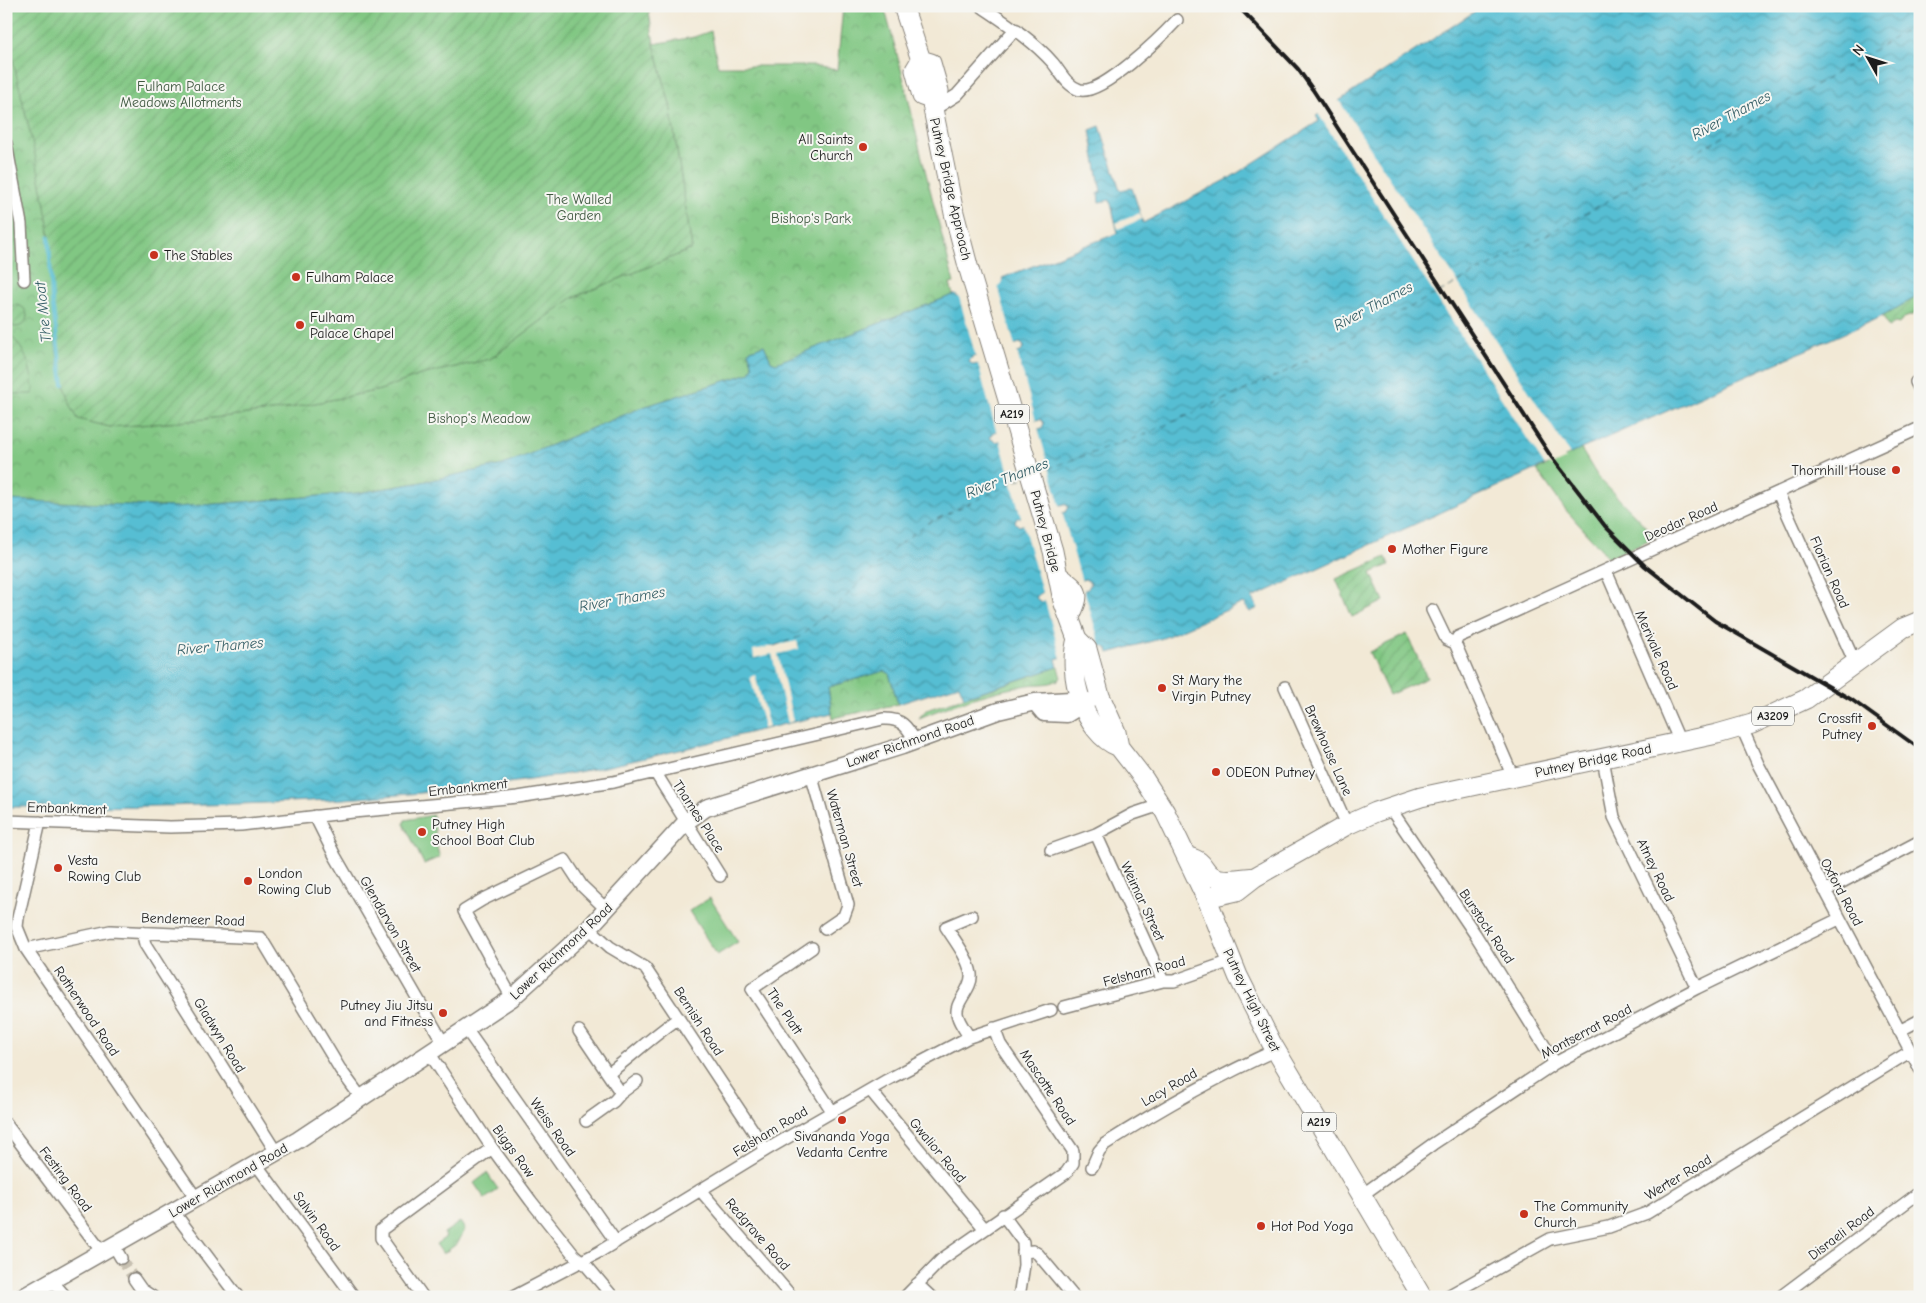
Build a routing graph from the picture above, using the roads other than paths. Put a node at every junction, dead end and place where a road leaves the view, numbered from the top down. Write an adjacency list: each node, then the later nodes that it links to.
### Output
1 (903, 6): 5 (main road, Putney Bridge Approach / A219)
2 (981, 6): 4 (street)
3 (1177, 20): 4 (street)
4 (1017, 30): 5 (street)
5 (932, 105): 7 (main road, Putney Bridge Approach / A219)
6 (6, 143): 8 (street)
7 (972, 278): 16 (main road, Putney Bridge / A219)
8 (24, 280)
9 (1920, 428): 10 (street, Deodar Road)
10 (1778, 494): 11 (street, Deodar Road); 15 (street, Florian Road)
11 (1606, 571): 14 (street, Deodar Road); 23 (street, Merivale Road)
12 (1432, 610): 14 (street)
13 (1920, 621): 15 (main road, Putney Bridge Road / A3209)
14 (1455, 643): 28 (street)
15 (1855, 663): 21 (main road, Putney Bridge Road / A3209)
16 (1081, 673): 18 (main road, A219); 19 (main road, Lower Richmond Road); 20 (main road, A219)
17 (1285, 686): 35 (street, Brewhouse Lane)
18 (1100, 696): 20 (main road); 24 (main road, Putney High Street / A219)
19 (1035, 702): 20 (main road, Lower Richmond Road); 22 (main road, Lower Richmond Road)
20 (1081, 704): 24 (main road, A219)
21 (1742, 728): 23 (main road, Putney Bridge Road / A3209); 42 (street, Oxford Road)
22 (915, 741): 26 (street, Embankment); 27 (main road, Lower Richmond Road)
23 (1680, 742): 25 (main road, Putney Bridge Road / A3209)
24 (1119, 747): 29 (main road, Putney High Street / A219)
25 (1603, 759): 28 (main road, Putney Bridge Road / A3209); 54 (street, Atney Road)
26 (655, 772): 31 (street, Embankment); 34 (street, Thames Place)
27 (811, 774): 34 (main road, Lower Richmond Road); 48 (street, Waterman Street)
28 (1513, 777): 30 (main road, Putney Bridge Road / A3209)
29 (1160, 805): 36 (street); 39 (main road, Putney High Street / A219)
30 (1390, 808): 35 (main road, Putney Bridge Road / A3209); 69 (street, Burstock Road)
31 (315, 816): 33 (street, Embankment); 65 (street, Glendarvon Street)
32 (6, 821): 33 (street, Embankment)
33 (40, 822): 51 (street, Rotherwood Road)
34 (686, 822): 40 (street, Thames Place); 44 (main road, Lower Richmond Road)
35 (1347, 825): 41 (main road, Putney Bridge Road / A3209)
36 (1096, 834): 38 (street); 53 (street, Weimar Street)
37 (1920, 841): 42 (street)
38 (1051, 850)
39 (1187, 857): 41 (main road, Putney Bridge Road / A3209); 43 (main road, Putney High Street / A219)
40 (720, 876)
41 (1256, 877): 43 (main road, Putney Bridge Road / A3209)
42 (1825, 891): 46 (street, Oxford Road)
43 (1206, 898): 52 (main road, Putney High Street / A219)
44 (606, 909): 47 (main road, Lower Richmond Road); 55 (street)
45 (972, 916): 64 (street)
46 (1839, 920): 54 (street, Montserrat Road); 63 (street, Oxford Road)
47 (589, 928): 55 (main road, Lower Richmond Road); 58 (street, Bemish Road)
48 (825, 929)
49 (142, 932): 51 (street, Bendemeer Road); 75 (street, Bendemeer Road); 81 (street, Gladwyn Road)
50 (812, 948): 76 (street, The Platt)
51 (26, 949): 87 (street, Rotherwood Road)
52 (1231, 961): 53 (street, Felsham Road); 66 (main road, Putney High Street / A219)
53 (1163, 981): 56 (street, Felsham Road)
54 (1697, 988): 69 (street, Montserrat Road)
55 (512, 998): 61 (main road, Lower Richmond Road)
56 (1064, 1007)
57 (1051, 1010): 60 (street, Felsham Road)
58 (679, 1018): 71 (street); 80 (street, Bemish Road)
59 (1920, 1020): 63 (street)
60 (994, 1028): 64 (street, Felsham Road); 89 (street, Mascotte Road)
61 (466, 1029): 65 (main road, Lower Richmond Road); 91 (street, Weiss Road)
62 (578, 1031): 71 (street)
63 (1899, 1031): 67 (street, Oxford Road)
64 (970, 1037): 73 (street, Felsham Road)
65 (444, 1044): 68 (main road, Lower Richmond Road)
66 (1276, 1050): 83 (street, Lacy Road); 86 (main road, Putney High Street / A219)
67 (1911, 1052): 70 (street, Oxford Road); 112 (street, Werter Road)
68 (430, 1054): 75 (main road, Lower Richmond Road); 79 (street, Biggs Row)
69 (1555, 1063): 86 (street, Montserrat Road)
70 (1920, 1069)
71 (608, 1074): 74 (street)
72 (637, 1081): 74 (street)
73 (870, 1090): 76 (street, Felsham Road); 90 (street, Gwalior Road)
74 (621, 1093): 77 (street)
75 (362, 1099): 81 (main road, Lower Richmond Road)
76 (832, 1111): 80 (street, Felsham Road)
77 (586, 1121)
78 (6, 1124): 92 (street, Festing Road)
79 (492, 1148): 94 (street, Biggs Row); 103 (street)
80 (766, 1150): 84 (street, Felsham Road)
81 (276, 1152): 82 (main road, Lower Richmond Road)
82 (256, 1164): 87 (main road, Lower Richmond Road); 102 (street, Salvin Road)
83 (1092, 1167)
84 (700, 1190): 91 (street, Felsham Road); 106 (street, Redgrave Road)
85 (1920, 1192): 113 (street, Disraeli Road)
86 (1362, 1195): 111 (main road, Putney High Street / A219)
87 (196, 1198): 88 (main road, Lower Richmond Road)
88 (173, 1211): 92 (main road, Lower Richmond Road); 101 (street)
89 (1003, 1215): 90 (street); 93 (street)
90 (984, 1228): 97 (street)
91 (616, 1242): 94 (street, Felsham Road)
92 (112, 1252): 96 (main road, Lower Richmond Road)
93 (1024, 1252): 109 (street); 110 (street)
94 (580, 1261): 104 (street, Felsham Road); 105 (street, Biggs Row)
95 (134, 1279): 100 (street)
96 (52, 1281): 98 (main road, Lower Richmond Road); 99 (street)
97 (917, 1284): 107 (street); 108 (street)
98 (23, 1297)
99 (66, 1297)
100 (153, 1297)
101 (238, 1297)
102 (354, 1297)
103 (423, 1297)
104 (513, 1297)
105 (613, 1297)
106 (792, 1297)
107 (905, 1297)
108 (930, 1297)
109 (1019, 1297)
110 (1074, 1297)
111 (1422, 1297)
112 (1446, 1297)
113 (1780, 1297)

